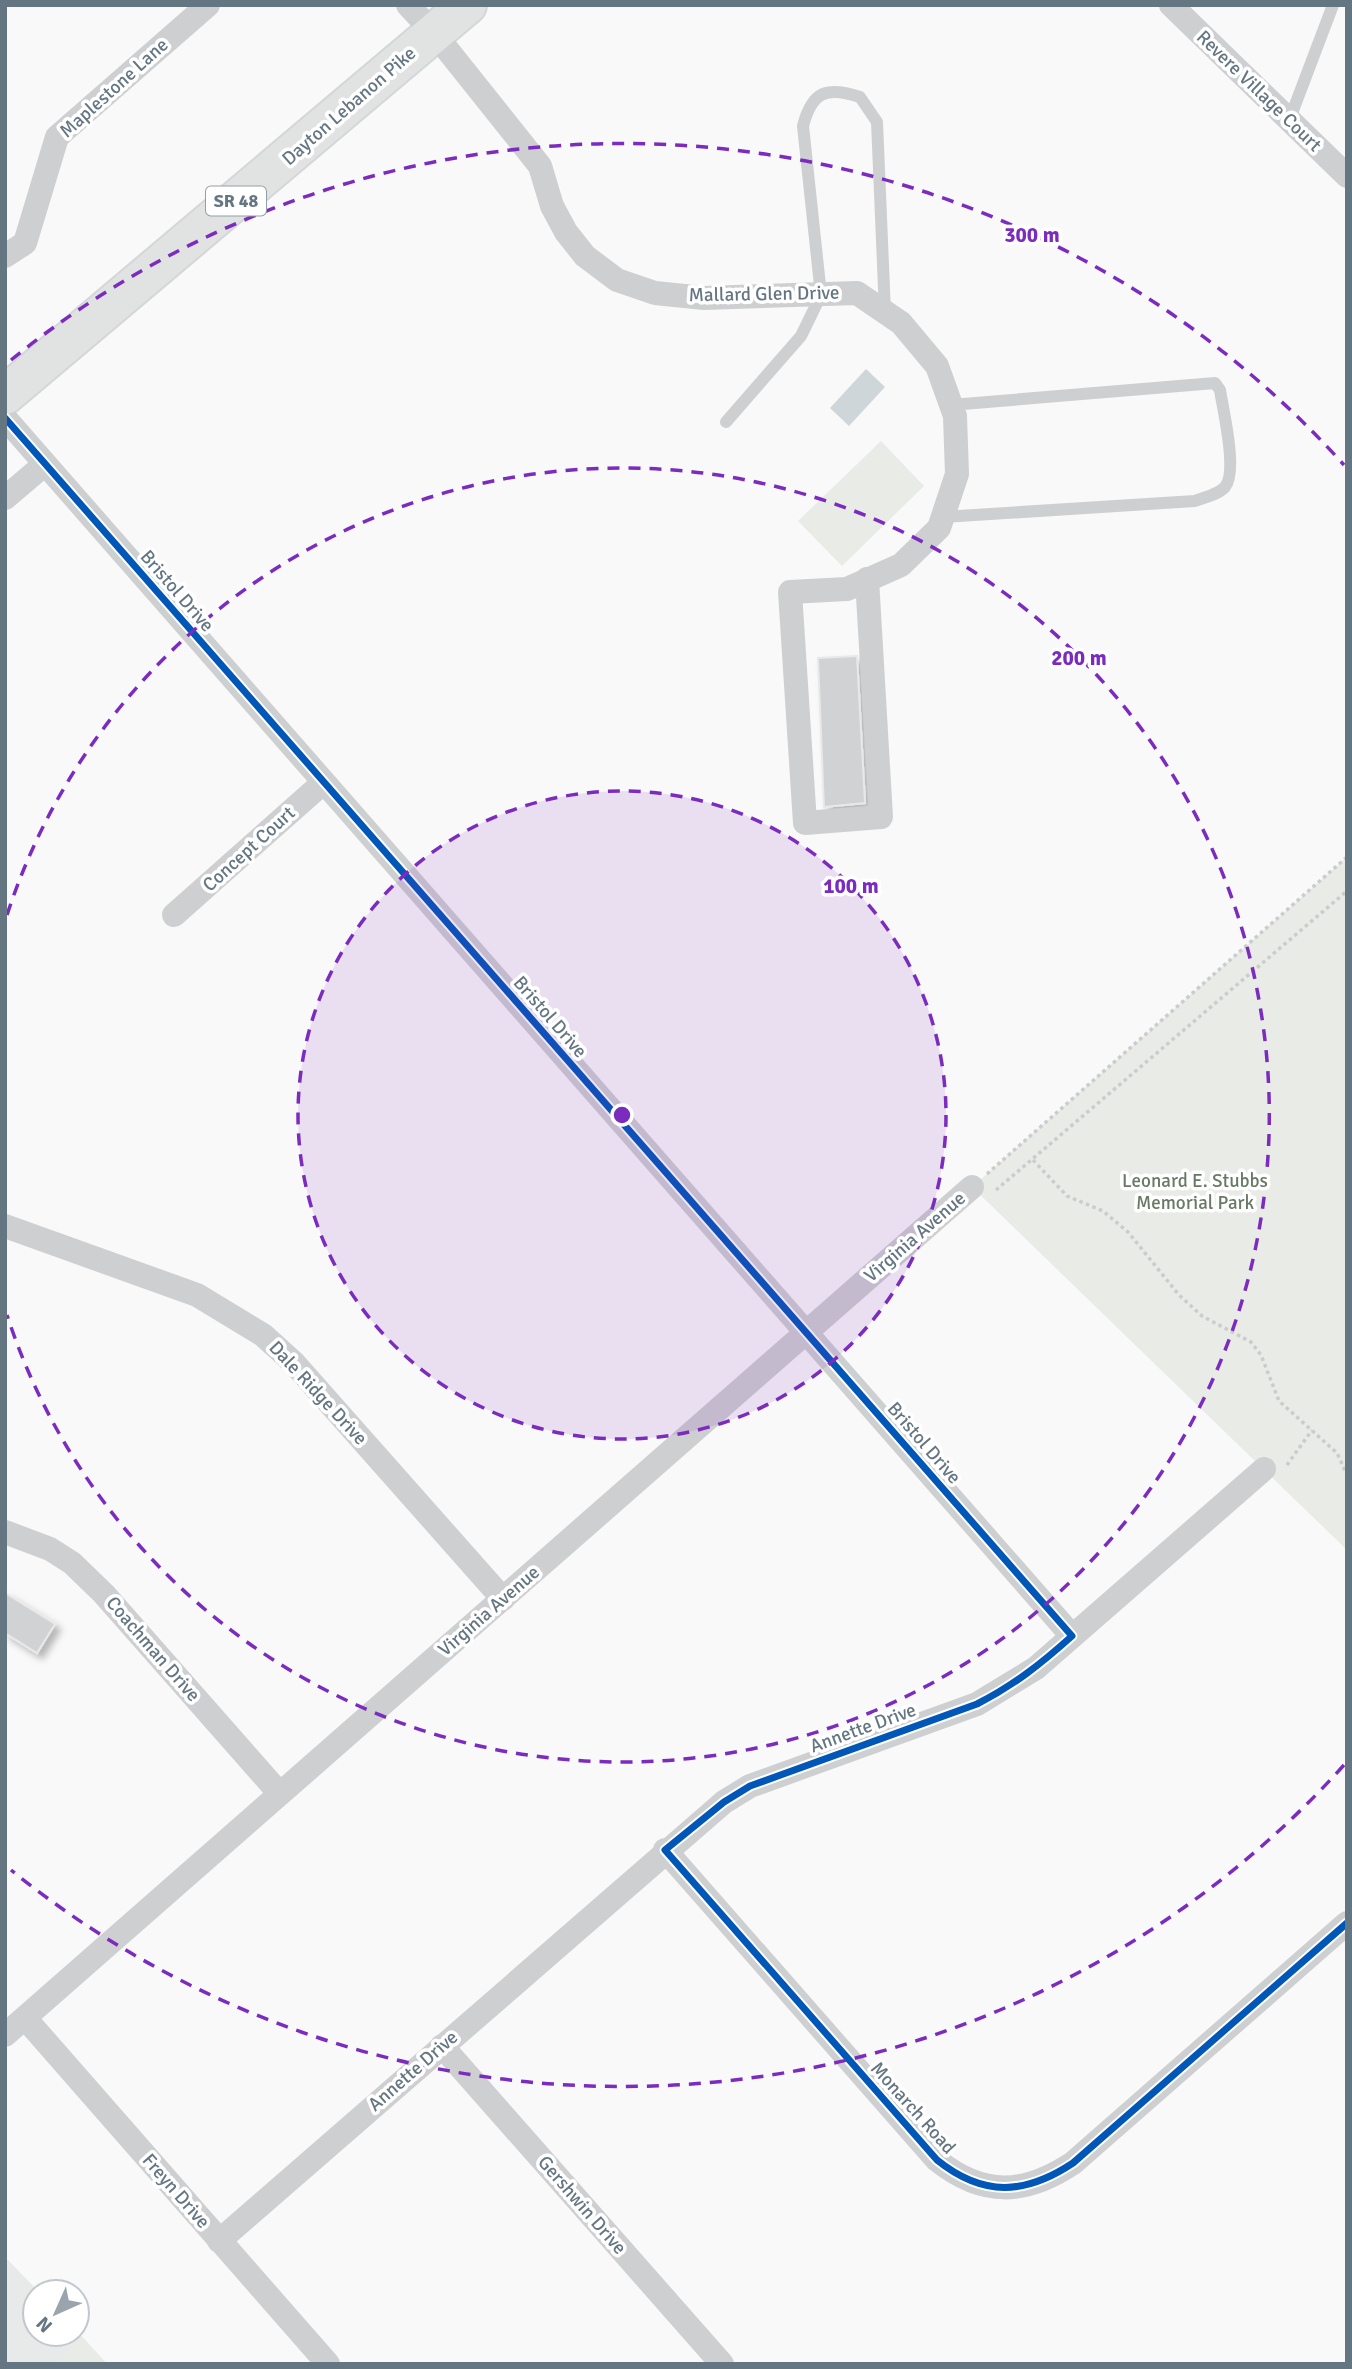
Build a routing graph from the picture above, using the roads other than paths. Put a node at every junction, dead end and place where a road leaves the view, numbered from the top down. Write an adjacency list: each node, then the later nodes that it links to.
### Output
1 (208, 5): 9 (street, Maplestone Lane)
2 (408, 5): 6 (street, Mallard Glen Drive)
3 (467, 5): 6 (main road, Dayton Lebanon Pike / SR 48)
4 (1171, 5): 7 (street, Revere Village Court)
5 (1332, 5): 7 (lane)
6 (434, 33): 10 (street, Mallard Glen Drive); 12 (main road, Dayton Lebanon Pike / SR 48)
7 (1289, 121): 8 (street, Revere Village Court)
8 (1347, 176)
9 (5, 256)
10 (821, 295): 11 (street, Mallard Glen Drive); 11 (lane); 15 (lane)
11 (885, 312): 13 (street, Mallard Glen Drive)
12 (5, 396)
13 (951, 405): 18 (street, Mallard Glen Drive); 18 (lane)
14 (5, 418): 16 (street, Bristol Drive)
15 (726, 422)
16 (45, 464): 17 (street); 20 (street, Bristol Drive)
17 (5, 498)
18 (943, 517): 19 (street, Mallard Glen Drive)
19 (867, 579): 19 (street, Mallard Glen Drive)
20 (324, 782): 21 (street, Concept Court); 24 (street, Bristol Drive)
21 (174, 915)
22 (982, 1190): 24 (street, Virginia Avenue)
23 (5, 1226): 27 (street, Dale Ridge Drive)
24 (805, 1332): 27 (street, Virginia Avenue); 28 (street, Bristol Drive)
25 (1264, 1469): 28 (street, Annette Drive)
26 (5, 1532): 29 (street, Coachman Drive)
27 (503, 1599): 29 (street, Virginia Avenue)
28 (1072, 1636): 30 (street, Annette Drive)
29 (280, 1794): 32 (street, Virginia Avenue)
30 (665, 1850): 31 (street, Monarch Road); 34 (street, Annette Drive)
31 (1347, 1923)
32 (24, 2018): 33 (street, Virginia Avenue); 35 (street, Freyn Drive)
33 (5, 2035)
34 (442, 2046): 35 (street, Annette Drive); 37 (street, Gershwin Drive)
35 (219, 2241): 36 (street, Freyn Drive)
36 (328, 2364)
37 (722, 2364)

